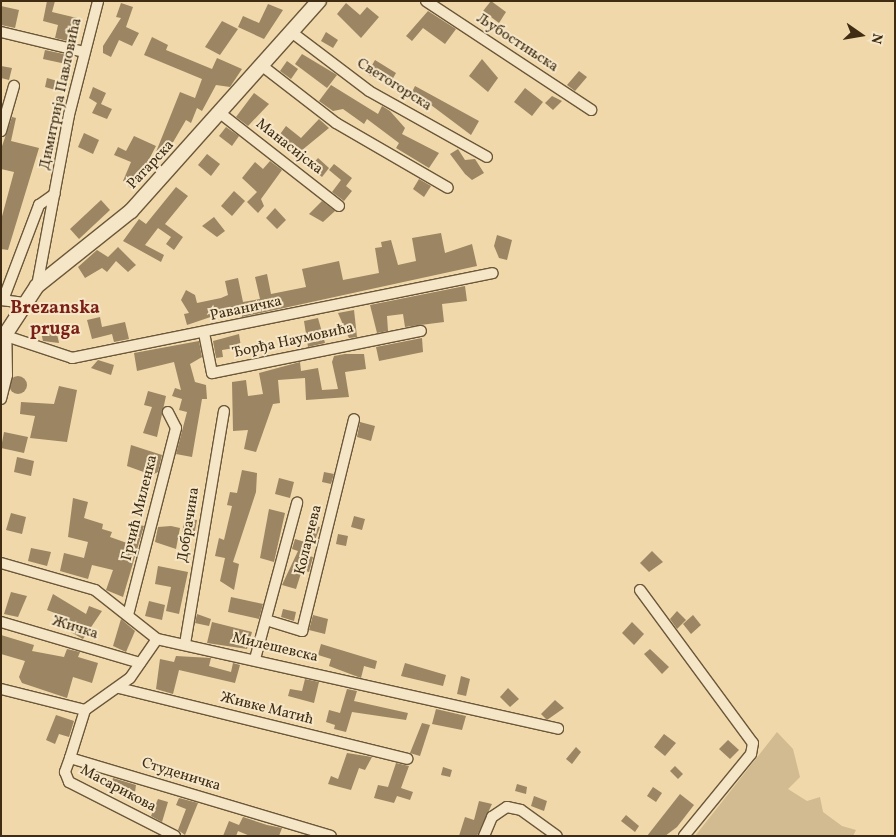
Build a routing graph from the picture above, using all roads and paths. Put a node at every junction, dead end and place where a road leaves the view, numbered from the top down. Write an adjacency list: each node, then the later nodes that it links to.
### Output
1 (98, 1): 6 (street, Димитрија Павловића)
2 (319, 1): 5 (street, Ратарска)
3 (426, 1): 9 (street, Љубостињска)
4 (1, 32): 6 (street)
5 (290, 32): 7 (street, Ратарска); 12 (street, Светогорска)
6 (84, 52): 14 (street, Димитрија Павловића)
7 (261, 65): 10 (street, Ратарска); 13 (street)
8 (14, 86): 11 (street)
9 (591, 110)
10 (220, 113): 15 (street, Манасијска); 17 (street, Ратарска)
11 (1, 131)
12 (487, 157)
13 (448, 188)
14 (55, 194): 17 (street, Димитрија Павловића); 18 (street, Димитрија Павловића)
15 (339, 206)
16 (493, 273): 21 (street, Раваничка)
17 (37, 286): 19 (street, Ратарска)
18 (2, 300): 19 (street)
19 (25, 303): 22 (street, Ратарска)
20 (421, 331): 21 (street, Ђорђа Наумовића)
21 (204, 333): 22 (street, Раваничка)
22 (4, 338): 23 (street)
23 (4, 363): 24 (street)
24 (1, 399)
25 (224, 411): 35 (street, Добрачина)
26 (168, 412): 31 (street, Грчић Миленка)
27 (354, 419): 32 (street, Коларчева)
28 (297, 502): 32 (street, Коларчева)
29 (1, 563): 31 (street)
30 (640, 590): 48 (street)
31 (128, 615): 34 (street)
32 (266, 620): 36 (street, Коларчева)
33 (1, 622): 37 (street, Жичка)
34 (156, 639): 35 (street, Милешевска); 37 (street)
35 (185, 644): 36 (street, Милешевска)
36 (255, 659): 41 (street, Милешевска)
37 (140, 664): 39 (street)
38 (1, 688): 40 (street)
39 (119, 688): 40 (street); 43 (street, Живке Матић)
40 (85, 710): 42 (street)
41 (558, 729)
42 (70, 758): 44 (street, Масарикова); 45 (street, Студеничка)
43 (407, 759)
44 (175, 836)
45 (331, 836)
46 (484, 836): 47 (street)
47 (557, 836)
48 (684, 836)

